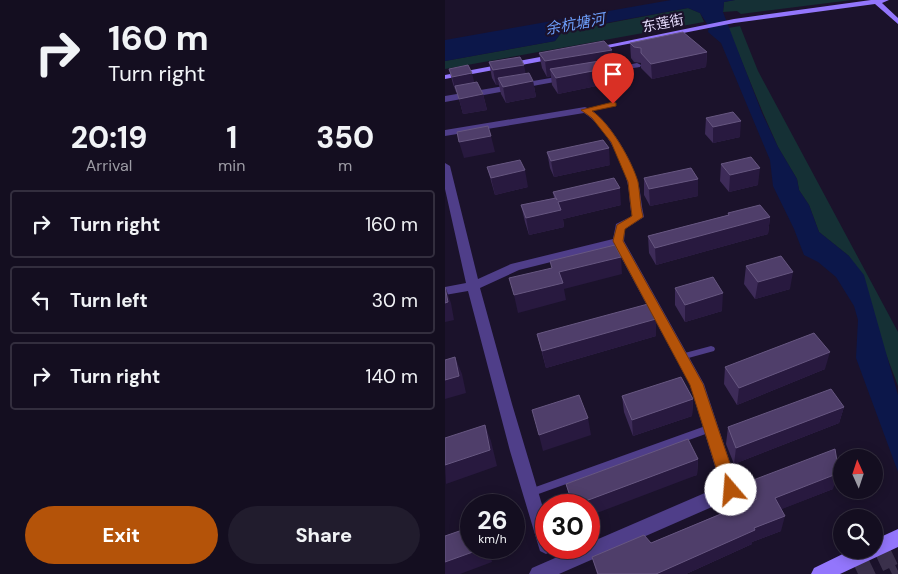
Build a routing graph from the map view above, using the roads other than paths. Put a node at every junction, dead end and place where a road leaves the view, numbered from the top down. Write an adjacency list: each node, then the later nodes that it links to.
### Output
1 (886, 0): 2 (street, 东莲街)
2 (875, 1): 3 (street); 4 (street, 东莲街)
3 (898, 22)
4 (581, 51)
5 (562, 55): 9 (street)
6 (637, 65): 7 (street)
7 (599, 72)
8 (579, 75): 10 (street)
9 (445, 77)
10 (445, 99)
11 (613, 104): 12 (lane)
12 (585, 110): 13 (street); 15 (street)
13 (445, 133)
14 (445, 166): 16 (street)
15 (618, 241): 16 (street); 19 (street)
16 (473, 286): 17 (street); 21 (street)
17 (445, 291)
18 (711, 349): 19 (lane)
19 (681, 357): 20 (street)
20 (711, 428): 21 (lane); 28 (street)
21 (529, 493): 22 (street)
22 (535, 511)
23 (898, 538): 24 (street)
24 (883, 545)
25 (548, 559): 28 (street)
26 (857, 559): 27 (street)
27 (840, 570): 29 (street)
28 (549, 572)
29 (820, 574)

